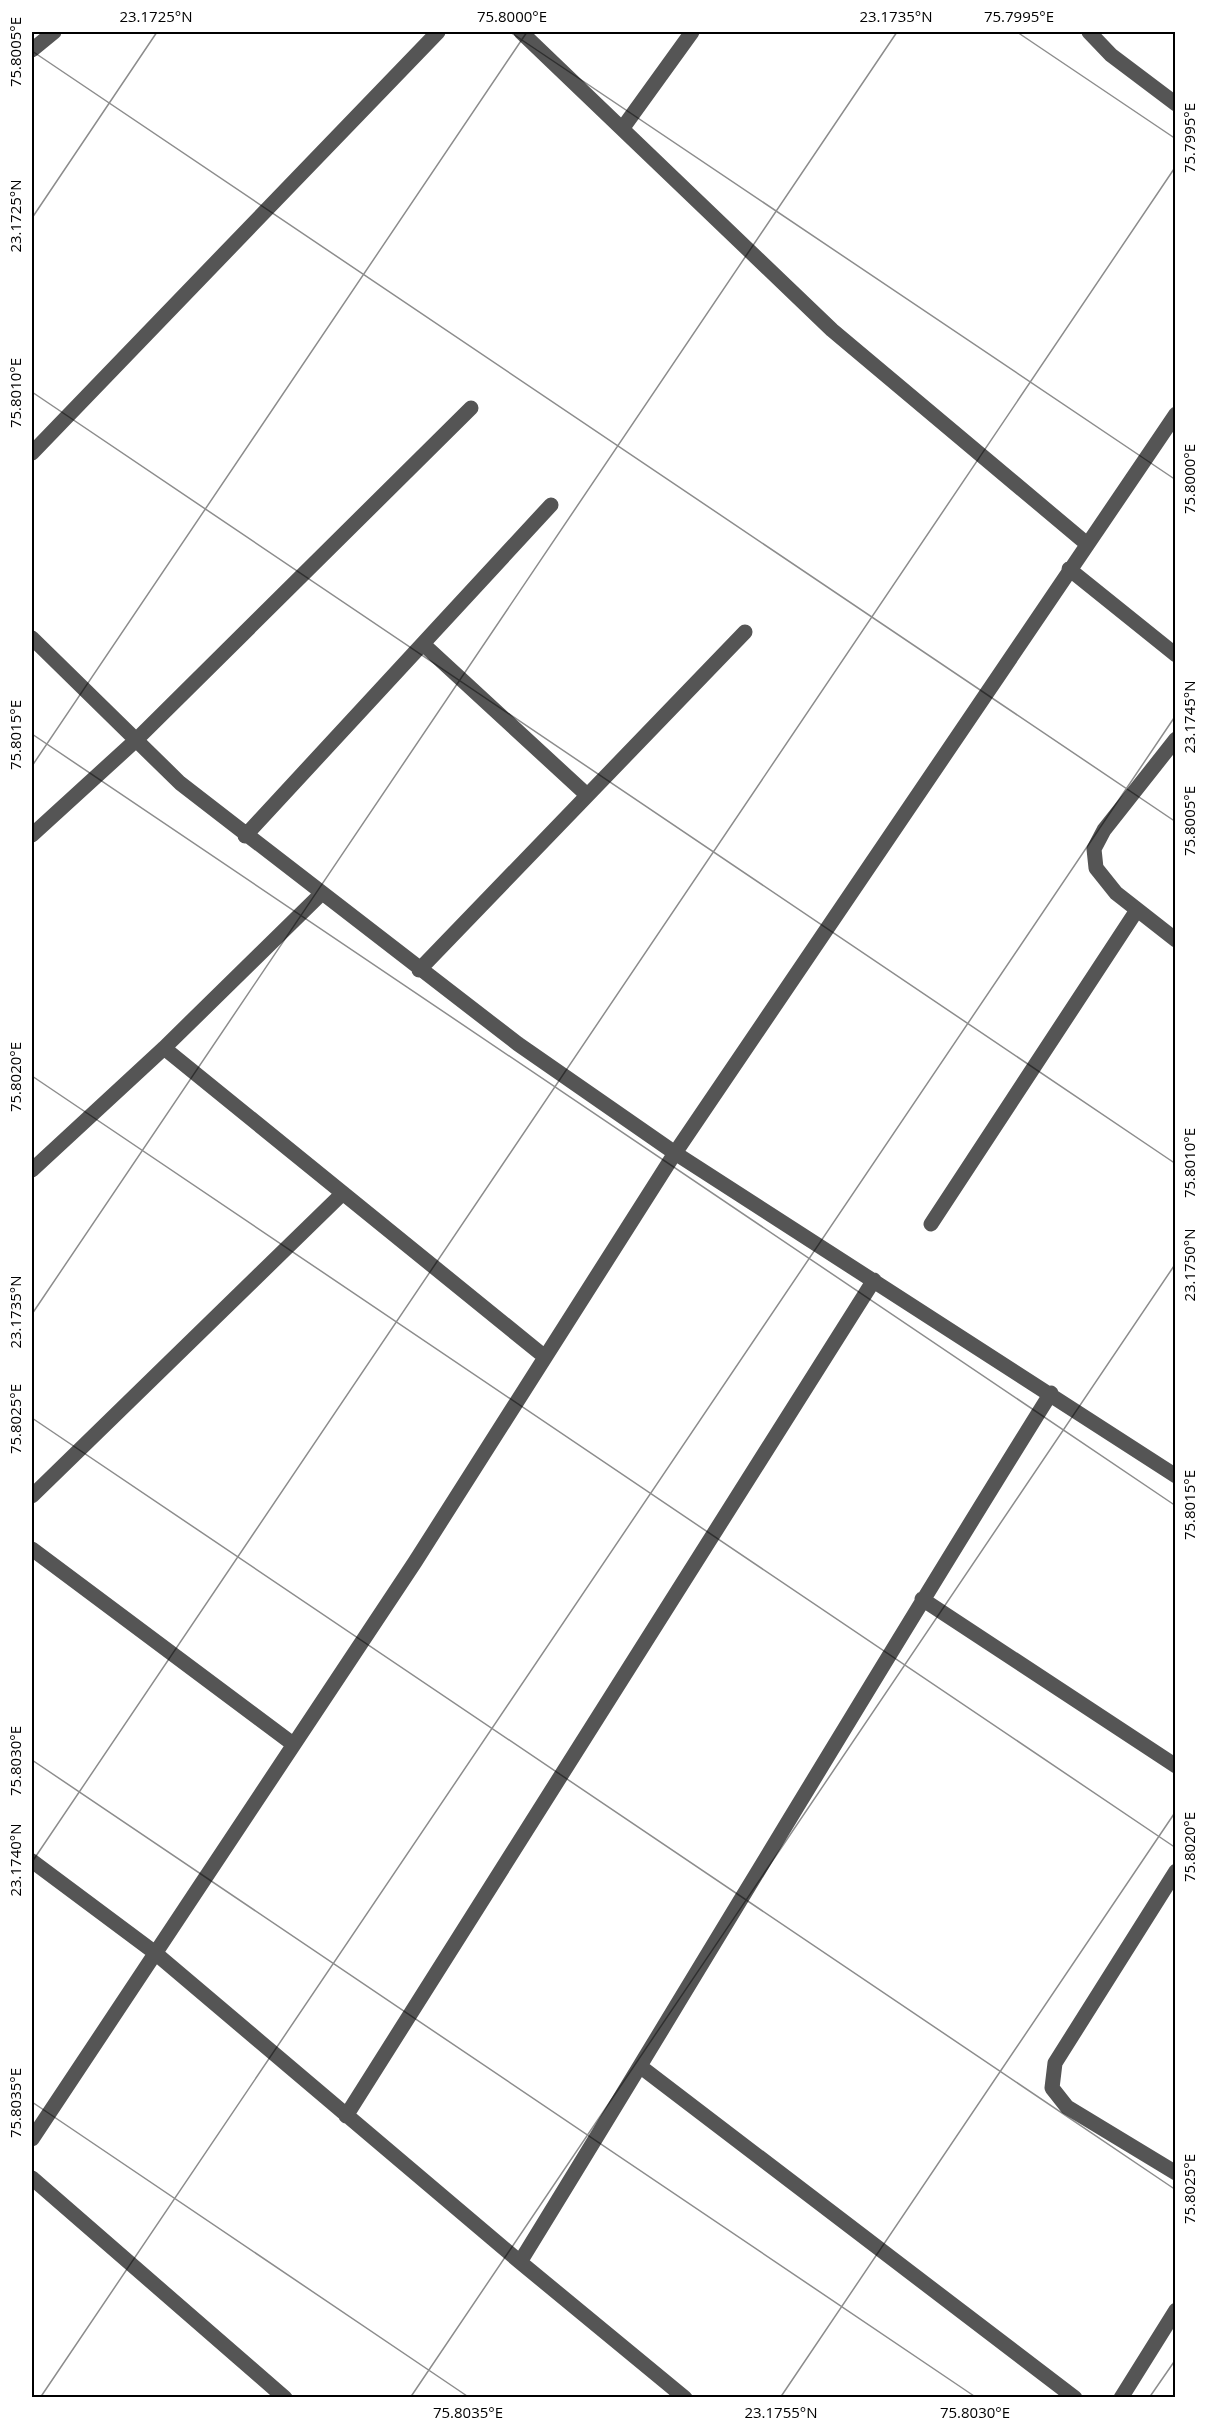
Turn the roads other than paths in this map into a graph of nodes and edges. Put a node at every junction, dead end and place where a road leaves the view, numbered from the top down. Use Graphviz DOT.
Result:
graph roads {
  1 [pos="54,32"];
  2 [pos="438,32"];
  3 [pos="521,32"];
  4 [pos="692,32"];
  5 [pos="1089,32"];
  6 [pos="32,50"];
  7 [pos="1176,104"];
  8 [pos="622,129"];
  9 [pos="471,408"];
  10 [pos="1176,414"];
  11 [pos="32,453"];
  12 [pos="550,505"];
  13 [pos="1087,544"];
  14 [pos="1069,569"];
  15 [pos="745,632"];
  16 [pos="32,638"];
  17 [pos="423,644"];
  18 [pos="1176,655"];
  19 [pos="1176,739"];
  20 [pos="135,741"];
  21 [pos="587,795"];
  22 [pos="32,834"];
  23 [pos="245,836"];
  24 [pos="321,894"];
  25 [pos="1137,910"];
  26 [pos="1176,939"];
  27 [pos="419,970"];
  28 [pos="164,1048"];
  29 [pos="675,1153"];
  30 [pos="32,1170"];
  31 [pos="343,1193"];
  32 [pos="931,1224"];
  33 [pos="874,1280"];
  34 [pos="545,1357"];
  35 [pos="1051,1393"];
  36 [pos="1176,1476"];
  37 [pos="32,1496"];
  38 [pos="32,1549"];
  39 [pos="922,1599"];
  40 [pos="293,1744"];
  41 [pos="1176,1766"];
  42 [pos="32,1861"];
  43 [pos="1176,1871"];
  44 [pos="154,1953"];
  45 [pos="641,2067"];
  46 [pos="346,2116"];
  47 [pos="32,2139"];
  48 [pos="1176,2173"];
  49 [pos="32,2178"];
  50 [pos="520,2262"];
  51 [pos="1176,2310"];
  52 [pos="285,2397"];
  53 [pos="685,2397"];
  54 [pos="1075,2397"];
  55 [pos="1121,2397"];
  1 -- 6 [label="street"];
  2 -- 11 [label="street"];
  3 -- 8 [label="street"];
  4 -- 8 [label="street"];
  5 -- 7 [label="street"];
  8 -- 13 [label="street"];
  9 -- 20 [label="street"];
  10 -- 13 [label="street"];
  12 -- 17 [label="street"];
  13 -- 14 [label="street"];
  14 -- 18 [label="street"];
  14 -- 29 [label="street"];
  15 -- 21 [label="street"];
  16 -- 20 [label="street"];
  17 -- 21 [label="street"];
  17 -- 23 [label="street"];
  19 -- 25 [label="street"];
  20 -- 22 [label="street"];
  20 -- 23 [label="street"];
  21 -- 27 [label="street"];
  23 -- 24 [label="street"];
  24 -- 27 [label="street"];
  24 -- 28 [label="street"];
  25 -- 26 [label="street"];
  25 -- 32 [label="street"];
  27 -- 29 [label="street"];
  28 -- 30 [label="street"];
  28 -- 31 [label="street"];
  29 -- 33 [label="street"];
  29 -- 34 [label="street"];
  31 -- 34 [label="street"];
  31 -- 37 [label="street"];
  33 -- 35 [label="street"];
  33 -- 46 [label="street"];
  34 -- 40 [label="street"];
  35 -- 36 [label="street"];
  35 -- 39 [label="street"];
  38 -- 40 [label="street"];
  39 -- 41 [label="street"];
  39 -- 45 [label="street"];
  40 -- 44 [label="street"];
  42 -- 44 [label="street"];
  43 -- 48 [label="street"];
  44 -- 46 [label="street"];
  44 -- 47 [label="street"];
  45 -- 50 [label="street"];
  45 -- 54 [label="street"];
  46 -- 50 [label="street"];
  49 -- 52 [label="street"];
  50 -- 53 [label="street"];
  51 -- 55 [label="street"];
}
